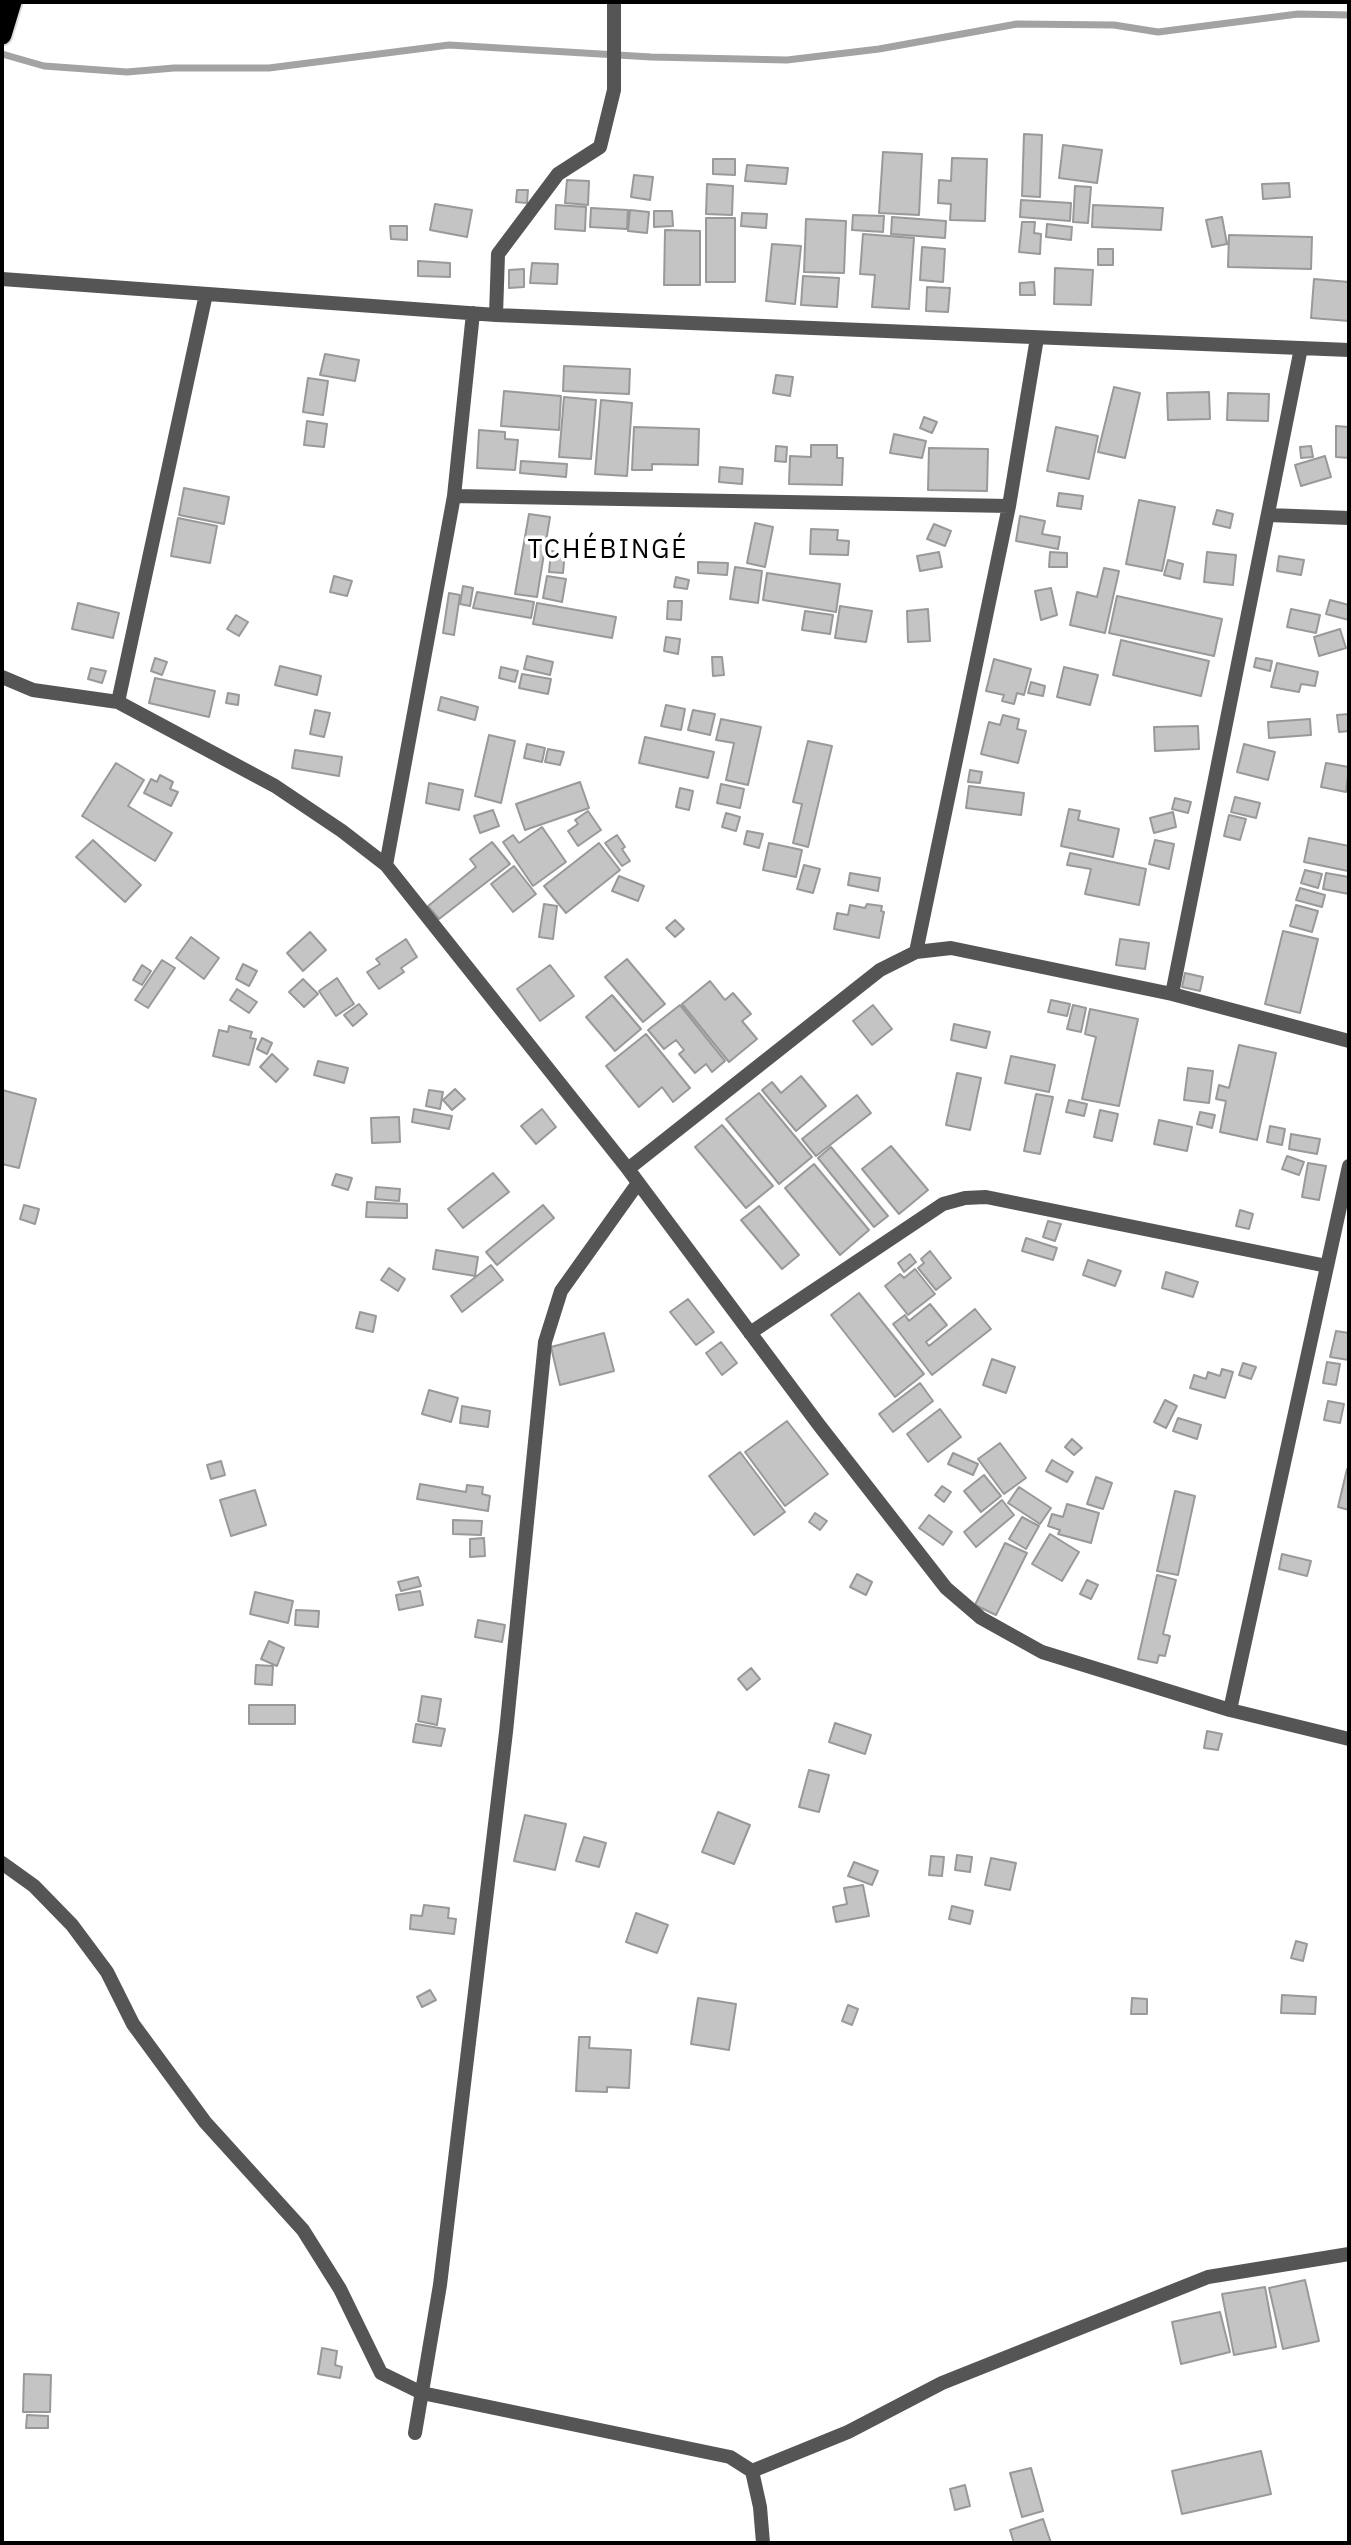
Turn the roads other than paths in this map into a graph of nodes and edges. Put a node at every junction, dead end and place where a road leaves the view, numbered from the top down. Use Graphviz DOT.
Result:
graph roads {
  1 [pos="12,2"];
  2 [pos="613,6"];
  3 [pos="4,30"];
  4 [pos="2,279"];
  5 [pos="206,293"];
  6 [pos="472,313"];
  7 [pos="496,315"];
  8 [pos="1037,338"];
  9 [pos="1301,348"];
  10 [pos="1349,350"];
  11 [pos="454,496"];
  12 [pos="1009,506"];
  13 [pos="1268,515"];
  14 [pos="1349,518"];
  15 [pos="2,677"];
  16 [pos="118,702"];
  17 [pos="386,864"];
  18 [pos="916,952"];
  19 [pos="1172,994"];
  20 [pos="1349,1041"];
  21 [pos="1349,1166"];
  22 [pos="628,1169"];
  23 [pos="638,1183"];
  24 [pos="1327,1266"];
  25 [pos="750,1333"];
  26 [pos="1230,1710"];
  27 [pos="1349,1739"];
  28 [pos="2,1863"];
  29 [pos="1349,2254"];
  30 [pos="422,2393"];
  31 [pos="415,2433"];
  32 [pos="752,2471"];
  33 [pos="763,2543"];
  1 -- 3 [label="highway"];
  2 -- 7 [label="street"];
  4 -- 5 [label="street"];
  5 -- 6 [label="street"];
  5 -- 16 [label="street"];
  6 -- 7 [label="street"];
  6 -- 11 [label="street"];
  7 -- 8 [label="street"];
  8 -- 9 [label="street"];
  8 -- 12 [label="street"];
  9 -- 10 [label="street"];
  9 -- 13 [label="street"];
  11 -- 12 [label="street"];
  11 -- 17 [label="street"];
  12 -- 18 [label="street"];
  13 -- 14 [label="street"];
  13 -- 19 [label="street"];
  15 -- 16 [label="street"];
  16 -- 17 [label="street"];
  17 -- 22 [label="street"];
  18 -- 19 [label="street"];
  18 -- 22 [label="street"];
  19 -- 20 [label="street"];
  21 -- 24 [label="street"];
  22 -- 23 [label="street"];
  23 -- 25 [label="street"];
  23 -- 30 [label="street"];
  24 -- 25 [label="street"];
  24 -- 26 [label="street"];
  25 -- 26 [label="street"];
  26 -- 27 [label="street"];
  28 -- 30 [label="street"];
  29 -- 32 [label="street"];
  30 -- 31 [label="street"];
  30 -- 32 [label="street"];
  32 -- 33 [label="street"];
}
